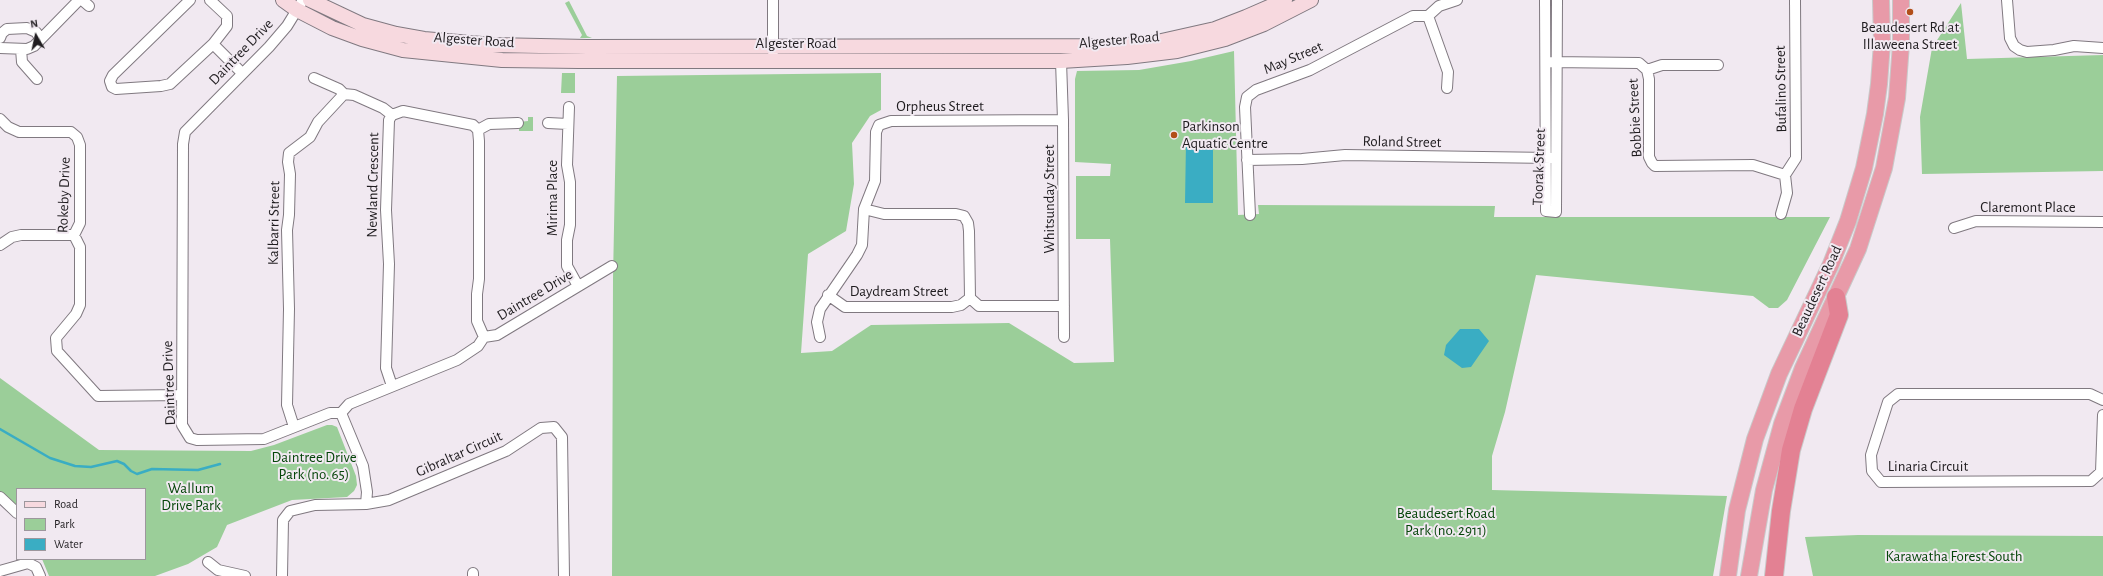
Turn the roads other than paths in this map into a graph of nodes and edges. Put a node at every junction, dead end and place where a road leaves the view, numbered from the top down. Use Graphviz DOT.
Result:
graph roads {
  1 [pos="79,0"];
  2 [pos="190,0"];
  3 [pos="210,0"];
  4 [pos="283,0"];
  5 [pos="310,0"];
  6 [pos="773,0"];
  7 [pos="1285,0"];
  8 [pos="1311,0"];
  9 [pos="1457,0"];
  10 [pos="1545,0"];
  11 [pos="1557,0"];
  12 [pos="1795,0"];
  13 [pos="1881,0"];
  14 [pos="1901,0"];
  15 [pos="2007,0"];
  16 [pos="300,5"];
  17 [pos="1428,16"];
  18 [pos="40,38"];
  19 [pos="0,44"];
  20 [pos="212,44"];
  21 [pos="773,46"];
  22 [pos="1059,46"];
  23 [pos="2103,48"];
  24 [pos="21,49"];
  25 [pos="773,60"];
  26 [pos="1061,60"];
  27 [pos="1551,62"];
  28 [pos="1718,65"];
  29 [pos="1647,70"];
  30 [pos="242,73"];
  31 [pos="314,78"];
  32 [pos="37,79"];
  33 [pos="1447,88"];
  34 [pos="344,94"];
  35 [pos="569,107"];
  36 [pos="392,115"];
  37 [pos="0,119"];
  38 [pos="1063,120"];
  39 [pos="548,122"];
  40 [pos="518,123"];
  41 [pos="568,124"];
  42 [pos="478,130"];
  43 [pos="1551,158"];
  44 [pos="1247,160"];
  45 [pos="1785,174"];
  46 [pos="864,209"];
  47 [pos="1781,214"];
  48 [pos="1250,215"];
  49 [pos="2103,222"];
  50 [pos="1954,228"];
  51 [pos="74,234"];
  52 [pos="0,245"];
  53 [pos="612,266"];
  54 [pos="578,286"];
  55 [pos="828,295"];
  56 [pos="970,298"];
  57 [pos="1836,298"];
  58 [pos="1064,306"];
  59 [pos="484,337"];
  60 [pos="820,337"];
  61 [pos="1064,337"];
  62 [pos="392,386"];
  63 [pos="182,394"];
  64 [pos="2103,400"];
  65 [pos="341,412"];
  66 [pos="2103,415"];
  67 [pos="294,427"];
  68 [pos="0,496"];
  69 [pos="366,504"];
  70 [pos="1781,511"];
  71 [pos="16,512"];
  72 [pos="28,561"];
  73 [pos="208,562"];
  74 [pos="0,571"];
  75 [pos="40,576"];
  76 [pos="245,576"];
  77 [pos="282,576"];
  78 [pos="564,576"];
  79 [pos="1728,576"];
  80 [pos="1749,576"];
  81 [pos="1774,576"];
  82 [pos="1786,576"];
  1 -- 18 [label="street"];
  2 -- 20 [label="street"];
  3 -- 20 [label="street"];
  4 -- 16 [label="main road, Algester Road"];
  5 -- 21 [label="main road, Algester Road"];
  6 -- 21 [label="street"];
  7 -- 22 [label="main road, Algester Road"];
  8 -- 26 [label="main road, Algester Road"];
  9 -- 17 [label="street, May Street"];
  10 -- 27 [label="street, Toorak Street"];
  11 -- 27 [label="street, Toorak Street"];
  12 -- 45 [label="street, Bufalino Street"];
  13 -- 79 [label="highway, Beaudesert Road"];
  14 -- 57 [label="highway, Beaudesert Road"];
  15 -- 23 [label="street"];
  16 -- 25 [label="main road, Algester Road"];
  16 -- 30 [label="street, Daintree Drive"];
  17 -- 33 [label="street"];
  17 -- 44 [label="street, May Street"];
  18 -- 19 [label="street"];
  18 -- 24 [label="street"];
  19 -- 24 [label="street"];
  20 -- 30 [label="street"];
  21 -- 22 [label="main road, Algester Road"];
  21 -- 25 [label="street"];
  22 -- 26 [label="main road"];
  24 -- 32 [label="street"];
  25 -- 26 [label="main road, Algester Road"];
  26 -- 38 [label="street, Whitsunday Street"];
  27 -- 29 [label="street, Bobbie Street"];
  27 -- 43 [label="street, Toorak Street"];
  28 -- 29 [label="street"];
  29 -- 45 [label="street, Bobbie Street"];
  30 -- 63 [label="street, Daintree Drive"];
  31 -- 34 [label="street"];
  34 -- 36 [label="street"];
  34 -- 67 [label="street, Kalbarri Street"];
  35 -- 41 [label="street, Mirima Place"];
  36 -- 42 [label="street, Newland Crescent"];
  36 -- 62 [label="street, Newland Crescent"];
  37 -- 51 [label="street, Rokeby Drive"];
  38 -- 46 [label="street, Orpheus Street"];
  38 -- 58 [label="street, Whitsunday Street"];
  39 -- 41 [label="street"];
  40 -- 42 [label="street"];
  41 -- 54 [label="street, Mirima Place"];
  42 -- 59 [label="street"];
  43 -- 44 [label="street, Roland Street"];
  44 -- 48 [label="street, May Street"];
  45 -- 47 [label="street"];
  46 -- 55 [label="street, Orpheus Street"];
  46 -- 56 [label="street"];
  49 -- 50 [label="street, Claremont Place"];
  51 -- 52 [label="street"];
  51 -- 63 [label="street, Rokeby Drive"];
  53 -- 54 [label="street, Daintree Drive"];
  54 -- 59 [label="street, Daintree Drive"];
  55 -- 56 [label="street, Daydream Street"];
  55 -- 60 [label="street, Orpheus Street"];
  56 -- 58 [label="street, Daydream Street"];
  57 -- 70 [label="highway"];
  57 -- 80 [label="highway, Beaudesert Road"];
  58 -- 61 [label="street, Whitsunday Street"];
  59 -- 62 [label="street, Daintree Drive"];
  62 -- 65 [label="street, Daintree Drive"];
  63 -- 67 [label="street, Daintree Drive"];
  64 -- 66 [label="street, Linaria Circuit"];
  65 -- 67 [label="street, Daintree Drive"];
  65 -- 69 [label="street"];
  68 -- 71 [label="street"];
  69 -- 77 [label="street, Gibraltar Circuit"];
  69 -- 78 [label="street, Gibraltar Circuit"];
  70 -- 81 [label="highway"];
  70 -- 82 [label="highway"];
  72 -- 74 [label="street"];
  72 -- 75 [label="street"];
  73 -- 76 [label="street"];
}
